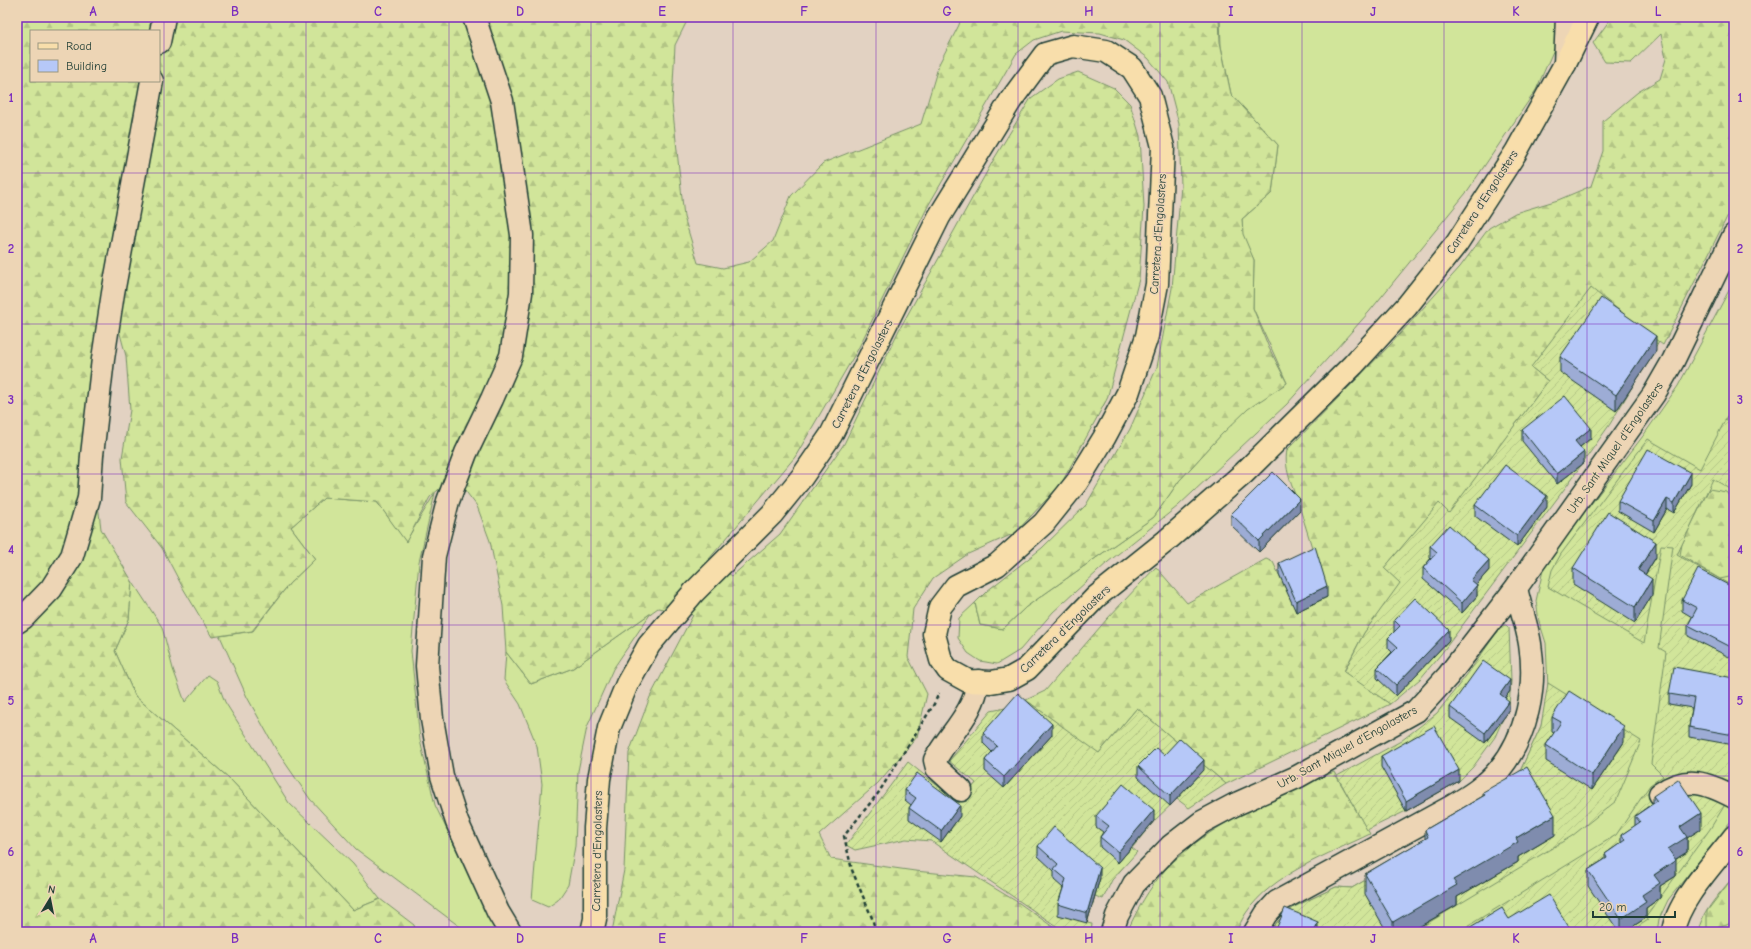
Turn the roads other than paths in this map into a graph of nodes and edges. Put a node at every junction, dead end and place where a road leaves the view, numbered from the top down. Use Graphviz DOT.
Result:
graph roads {
  1 [pos="164,17"];
  2 [pos="474,17"];
  3 [pos="1567,17"];
  4 [pos="1588,17"];
  5 [pos="160,37"];
  6 [pos="1565,64"];
  7 [pos="152,82"];
  8 [pos="1734,235"];
  9 [pos="1516,588"];
  10 [pos="17,622"];
  11 [pos="978,681"];
  12 [pos="961,790"];
  13 [pos="1660,794"];
  14 [pos="1734,797"];
  15 [pos="1734,837"];
  16 [pos="510,932"];
  17 [pos="592,932"];
  18 [pos="1112,932"];
  19 [pos="1255,932"];
  20 [pos="1673,932"];
  1 -- 5 [label="street"];
  2 -- 16 [label="street"];
  3 -- 6 [label="street"];
  4 -- 6 [label="main road, Carretera d'Engolasters"];
  6 -- 11 [label="main road, Carretera d'Engolasters"];
  7 -- 10 [label="street"];
  8 -- 9 [label="street, Urb. Sant Miquel d'Engolasters"];
  9 -- 18 [label="street, Urb. Sant Miquel d'Engolasters"];
  9 -- 19 [label="street"];
  11 -- 12 [label="street"];
  11 -- 17 [label="main road, Carretera d'Engolasters"];
  13 -- 14 [label="street"];
  15 -- 20 [label="main road"];
}
